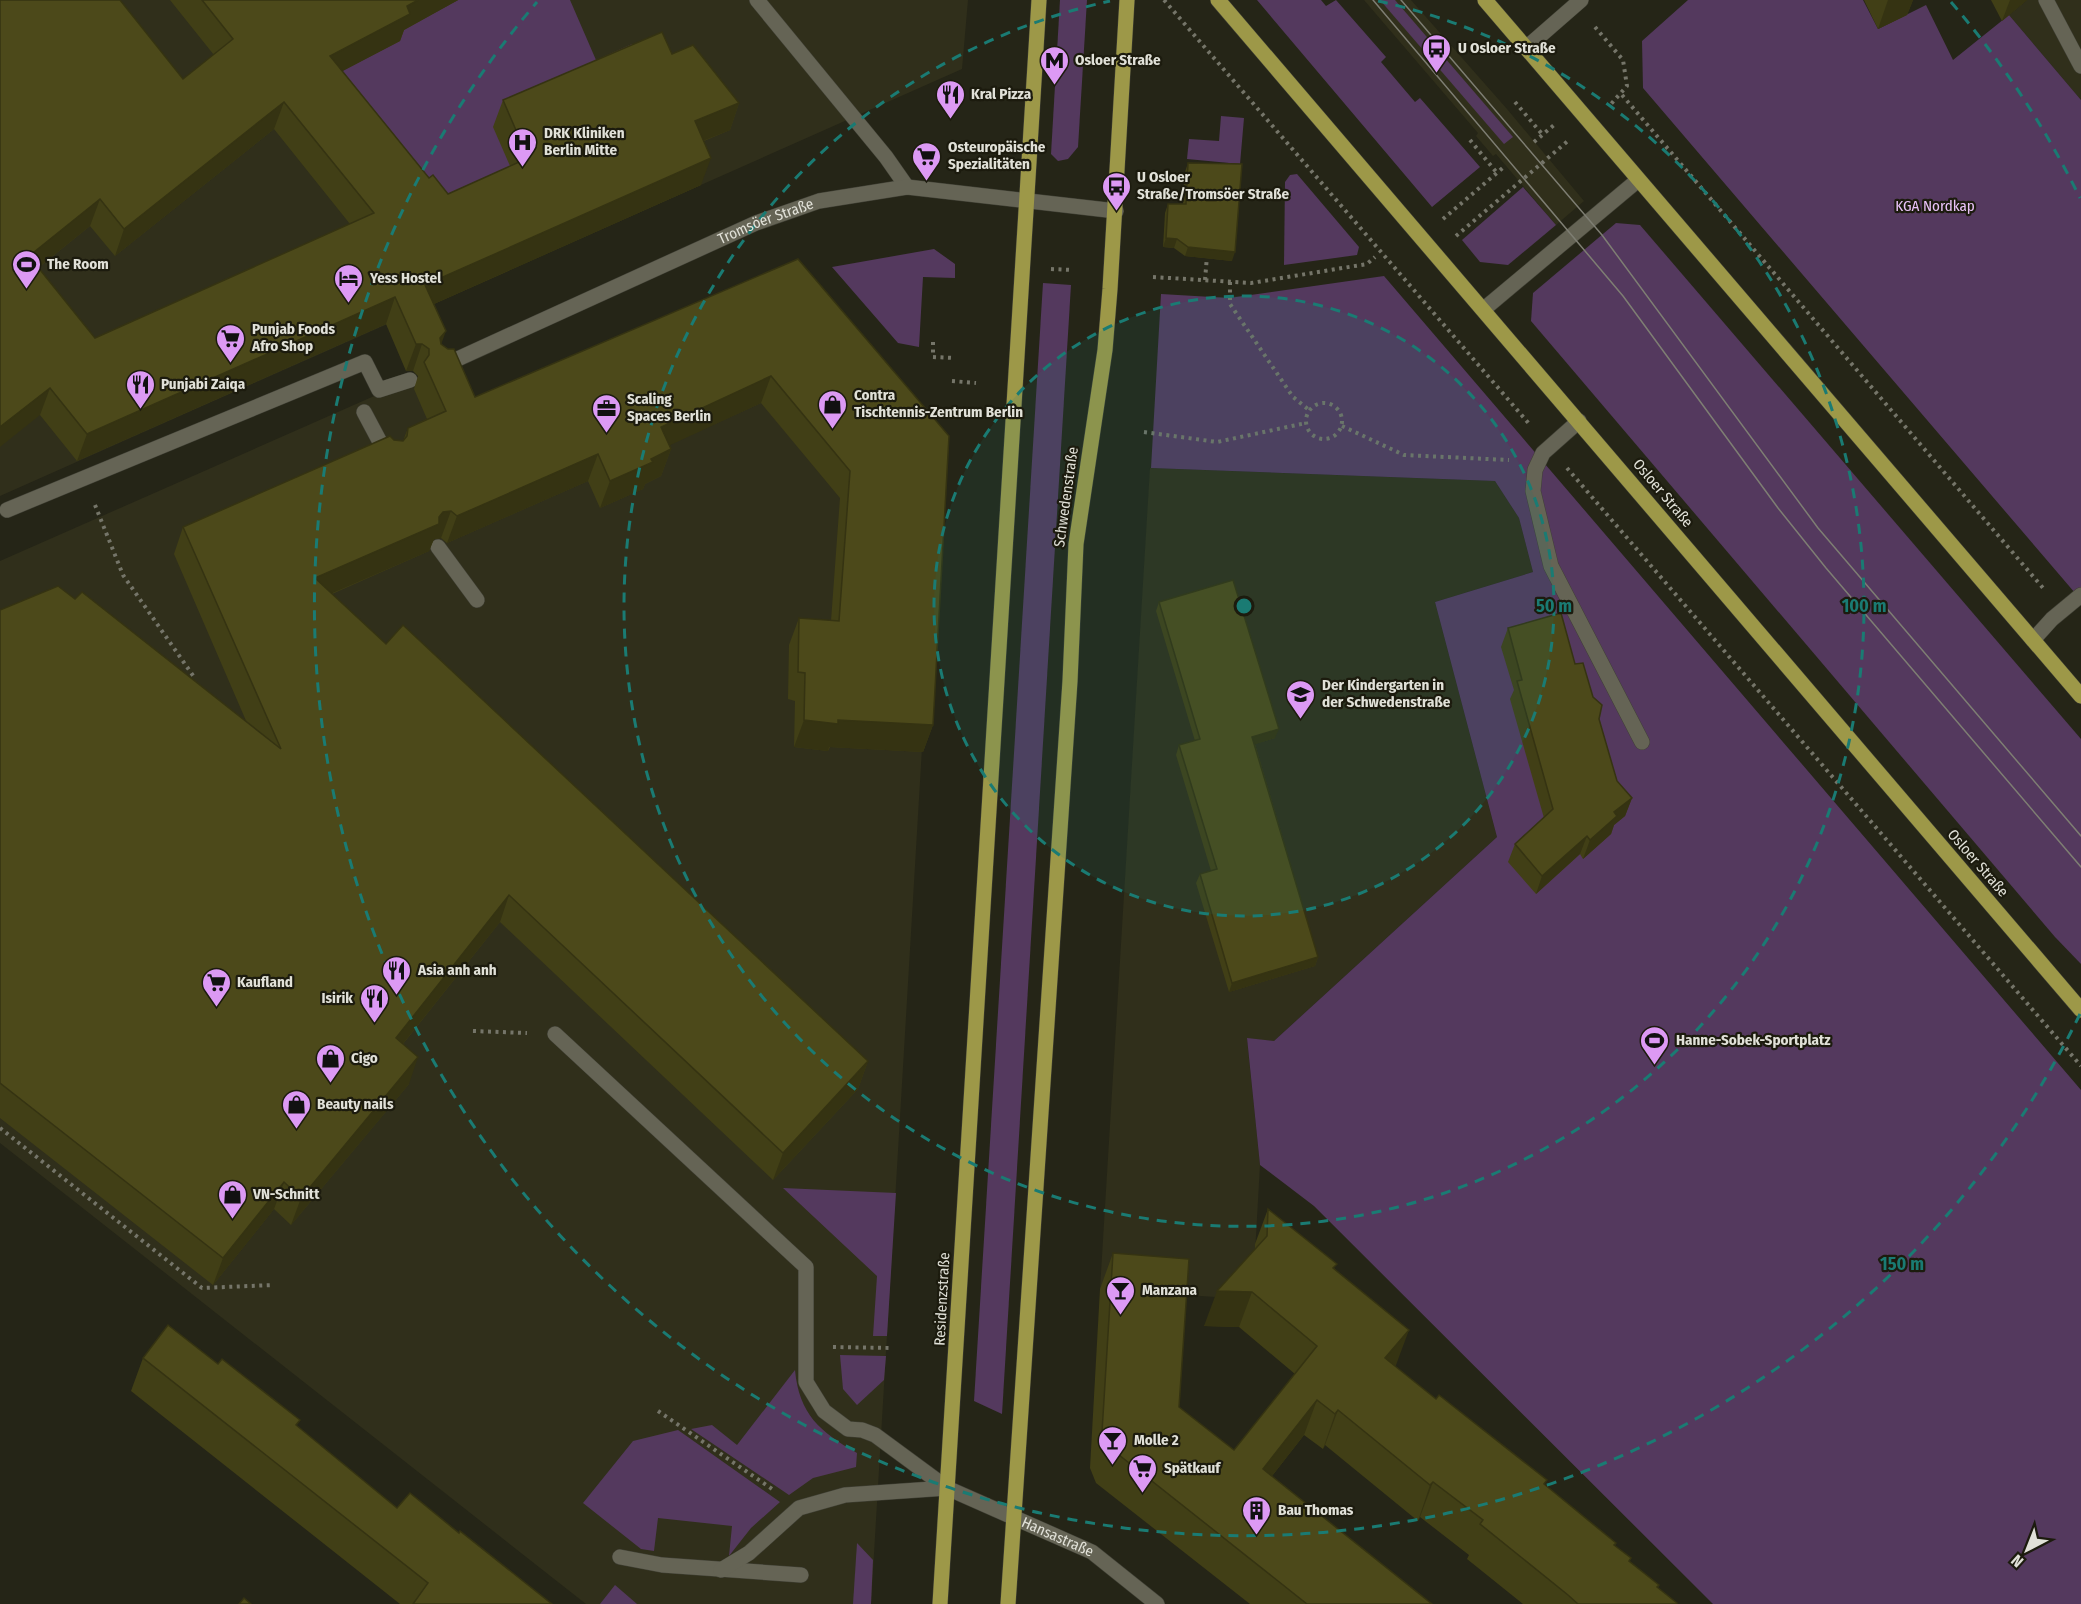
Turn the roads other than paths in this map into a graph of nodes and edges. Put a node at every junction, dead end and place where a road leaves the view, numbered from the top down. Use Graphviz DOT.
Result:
graph roads {
  1 [pos="757,0"];
  2 [pos="1039,0"];
  3 [pos="1126,0"];
  4 [pos="1218,0"];
  5 [pos="1485,0"];
  6 [pos="1581,0"];
  7 [pos="2046,0"];
  8 [pos="1526,48"];
  9 [pos="2081,66"];
  10 [pos="1638,180"];
  11 [pos="907,187"];
  12 [pos="1027,203"];
  13 [pos="1116,211"];
  14 [pos="1484,309"];
  15 [pos="440,367"];
  16 [pos="410,380"];
  17 [pos="364,412"];
  18 [pos="1579,421"];
  19 [pos="389,459"];
  20 [pos="2,508"];
  21 [pos="438,547"];
  22 [pos="2081,595"];
  23 [pos="477,600"];
  24 [pos="2033,640"];
  25 [pos="2081,696"];
  26 [pos="1642,742"];
  27 [pos="2081,1010"];
  28 [pos="555,1034"];
  29 [pos="947,1488"];
  30 [pos="1013,1517"];
  31 [pos="620,1557"];
  32 [pos="721,1570"];
  33 [pos="801,1575"];
  34 [pos="940,1604"];
  35 [pos="1008,1604"];
  36 [pos="1157,1604"];
  1 -- 11 [label="street"];
  2 -- 12 [label="main road"];
  3 -- 13 [label="main road, Schwedenstraße"];
  4 -- 14 [label="main road, Osloer Straße"];
  5 -- 8 [label="main road"];
  6 -- 8 [label="street"];
  7 -- 9 [label="street"];
  8 -- 10 [label="main road"];
  10 -- 14 [label="street"];
  10 -- 24 [label="main road"];
  11 -- 12 [label="street, Tromsöer Straße"];
  11 -- 15 [label="street, Tromsöer Straße"];
  12 -- 13 [label="street, Tromsöer Straße"];
  12 -- 29 [label="main road, Residenzstraße"];
  13 -- 30 [label="main road, Schwedenstraße"];
  14 -- 18 [label="main road, Osloer Straße"];
  16 -- 20 [label="street"];
  17 -- 19 [label="street"];
  18 -- 26 [label="street"];
  18 -- 27 [label="main road, Osloer Straße"];
  21 -- 23 [label="street"];
  22 -- 24 [label="street"];
  24 -- 25 [label="main road"];
  28 -- 29 [label="street, Hansastraße"];
  29 -- 30 [label="street, Hansastraße"];
  29 -- 32 [label="street"];
  29 -- 34 [label="main road, Residenzstraße"];
  30 -- 35 [label="main road"];
  30 -- 36 [label="street, Hansastraße"];
  31 -- 32 [label="street"];
  32 -- 33 [label="street"];
}
